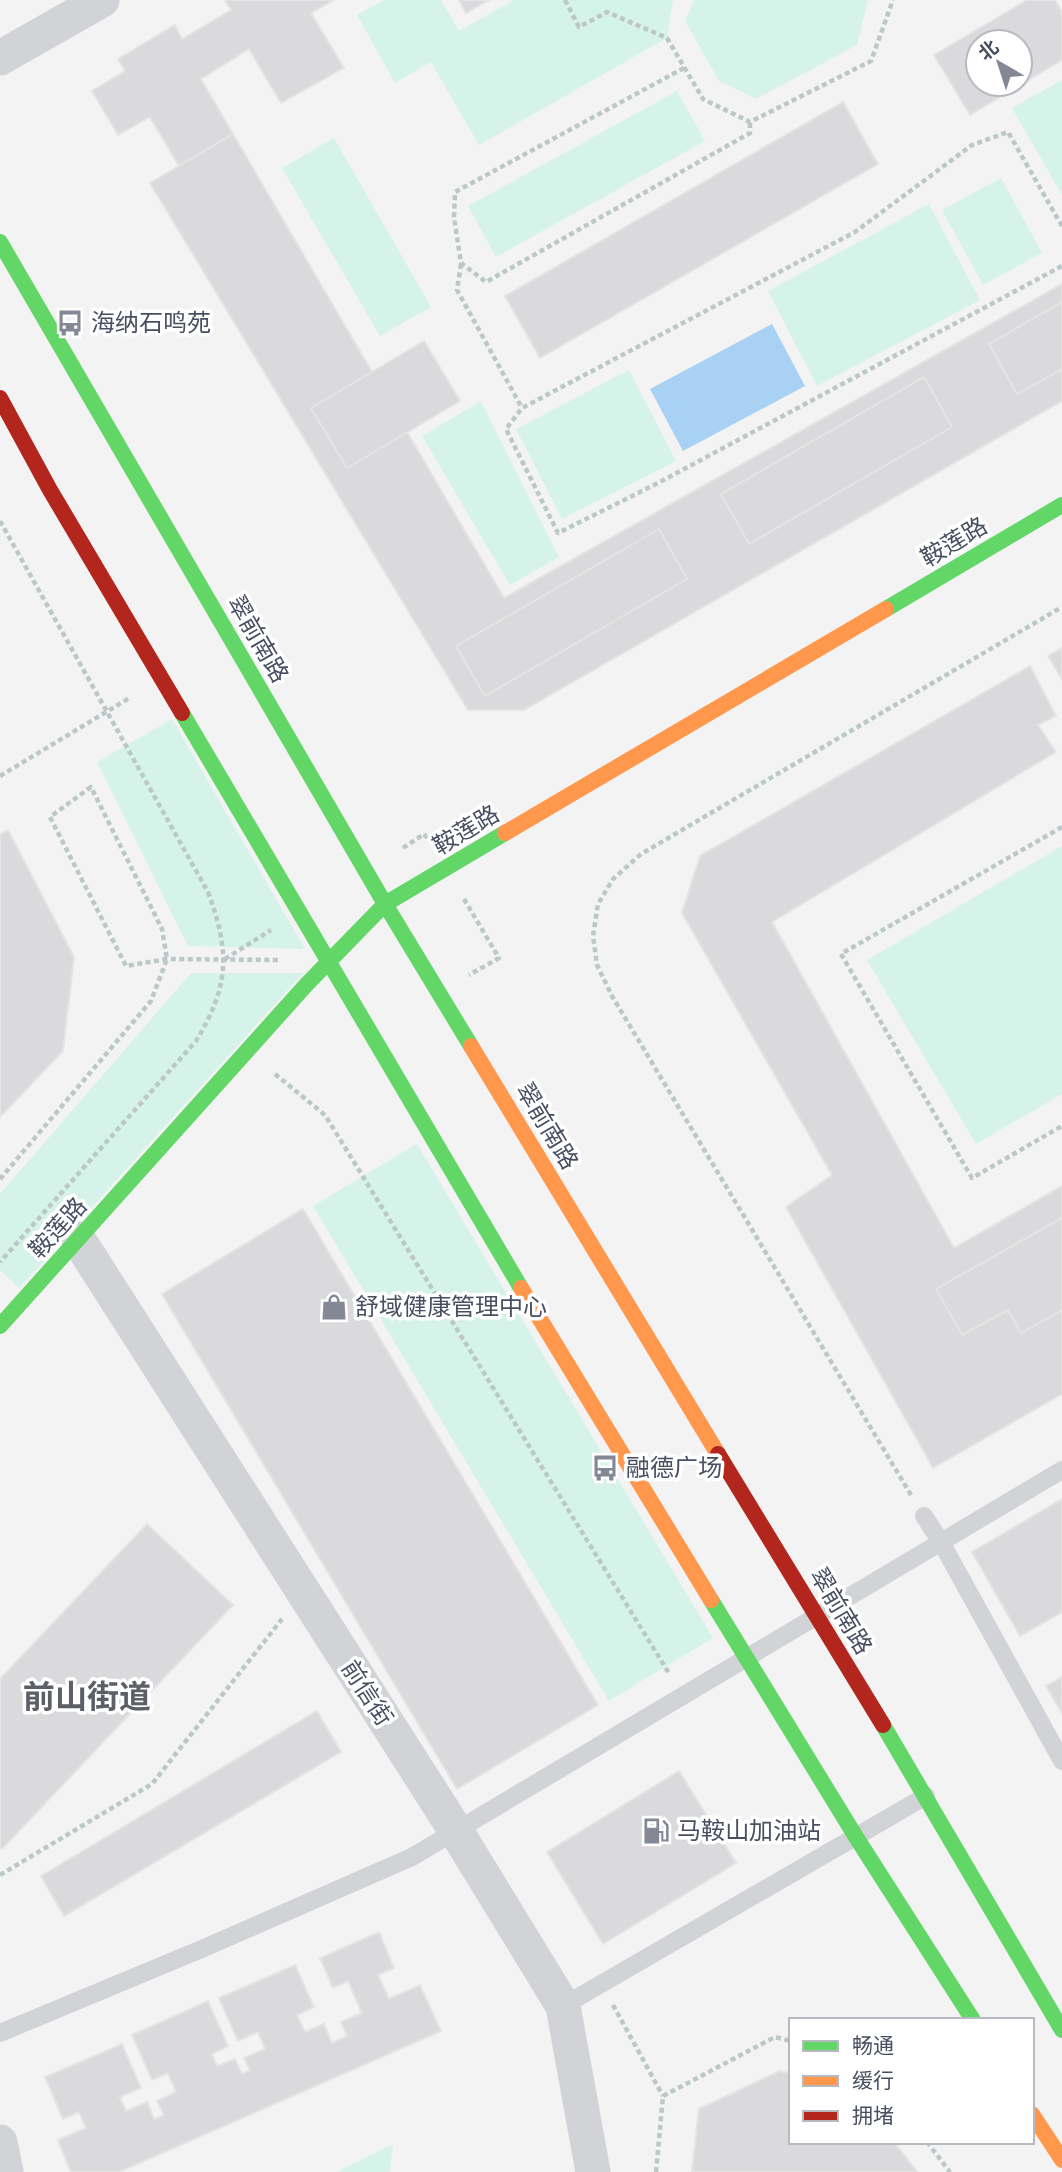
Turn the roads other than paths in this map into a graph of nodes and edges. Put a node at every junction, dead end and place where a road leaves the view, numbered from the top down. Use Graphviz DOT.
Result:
graph roads {
  1 [pos="103,0"];
  2 [pos="0,58"];
  3 [pos="0,242"];
  4 [pos="0,398"];
  5 [pos="1062,505"];
  6 [pos="385,904"];
  7 [pos="329,960"];
  8 [pos="78,1239"];
  9 [pos="0,1325"];
  10 [pos="1062,1470"];
  11 [pos="924,1516"];
  12 [pos="941,1542"];
  13 [pos="818,1617"];
  14 [pos="748,1658"];
  15 [pos="1062,1761"];
  16 [pos="926,1796"];
  17 [pos="456,1832"];
  18 [pos="856,1837"];
  19 [pos="563,2006"];
  20 [pos="972,2018"];
  21 [pos="1062,2030"];
  22 [pos="0,2033"];
  23 [pos="1034,2117"];
  24 [pos="0,2142"];
  25 [pos="1062,2160"];
  26 [pos="6,2172"];
  27 [pos="593,2172"];
  1 -- 2 [label="street"];
  3 -- 6 [label="main road, 翠前南路"];
  4 -- 7 [label="main road"];
  5 -- 6 [label="main road, 鞍莲路"];
  6 -- 7 [label="main road, 鞍莲路"];
  6 -- 13 [label="main road, 翠前南路"];
  7 -- 8 [label="main road, 鞍莲路"];
  7 -- 14 [label="main road"];
  8 -- 9 [label="main road, 鞍莲路"];
  8 -- 17 [label="street, 前信街"];
  10 -- 12 [label="lane"];
  11 -- 12 [label="lane"];
  12 -- 13 [label="lane"];
  12 -- 15 [label="lane"];
  13 -- 14 [label="lane"];
  13 -- 16 [label="main road, 翠前南路"];
  14 -- 17 [label="lane"];
  14 -- 18 [label="main road"];
  16 -- 18 [label="lane"];
  16 -- 21 [label="main road, 翠前南路"];
  17 -- 19 [label="street, 前信街"];
  17 -- 22 [label="lane"];
  18 -- 19 [label="lane"];
  18 -- 20 [label="main road"];
  19 -- 27 [label="street, 前信街"];
  23 -- 25 [label="main road"];
  24 -- 26 [label="street"];
}
